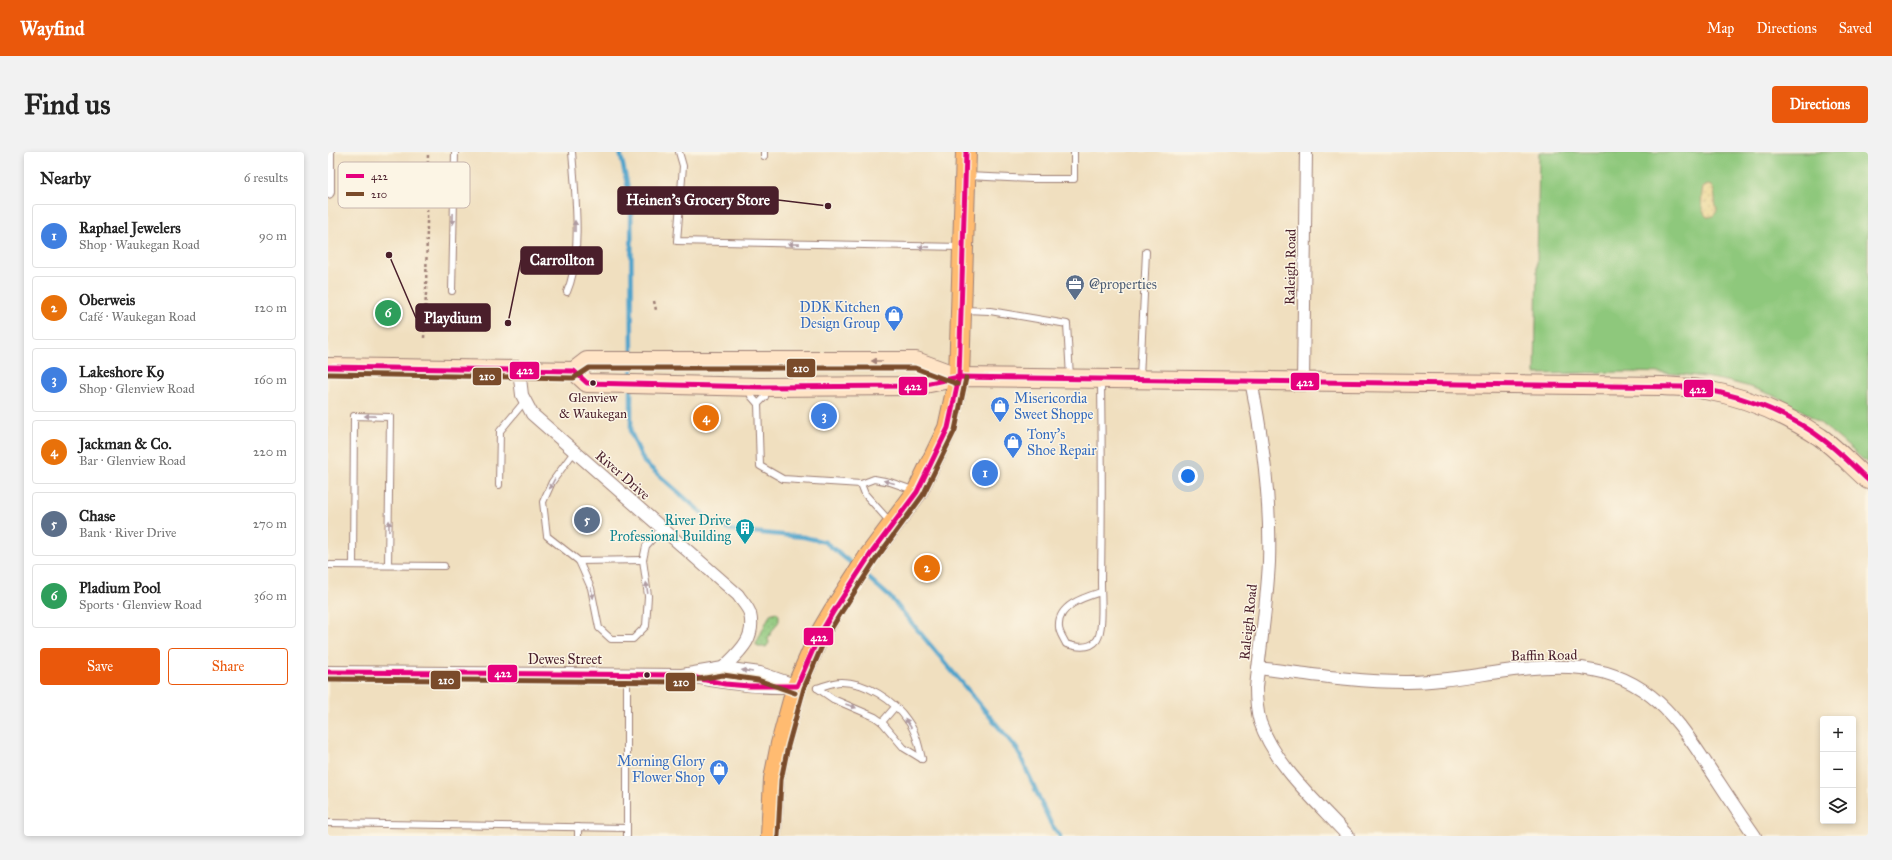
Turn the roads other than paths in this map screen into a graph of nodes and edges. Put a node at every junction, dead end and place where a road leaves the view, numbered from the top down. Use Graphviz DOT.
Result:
graph roads {
  1 [pos="328,152"];
  2 [pos="454,152"];
  3 [pos="572,152"];
  4 [pos="678,152"];
  5 [pos="966,152"];
  6 [pos="1074,152"];
  7 [pos="1306,152"];
  8 [pos="454,162"];
  9 [pos="965,176"];
  10 [pos="328,192"];
  11 [pos="453,208"];
  12 [pos="963,247"];
  13 [pos="1146,252"];
  14 [pos="452,291"];
  15 [pos="567,292"];
  16 [pos="961,310"];
  17 [pos="328,367"];
  18 [pos="519,370"];
  19 [pos="574,371"];
  20 [pos="958,377"];
  21 [pos="1071,379"];
  22 [pos="1101,379"];
  23 [pos="1140,380"];
  24 [pos="1251,381"];
  25 [pos="1303,382"];
  26 [pos="758,387"];
  27 [pos="525,401"];
  28 [pos="758,404"];
  29 [pos="574,452"];
  30 [pos="1868,480"];
  31 [pos="861,484"];
  32 [pos="499,485"];
  33 [pos="917,492"];
  34 [pos="893,526"];
  35 [pos="661,529"];
  36 [pos="579,560"];
  37 [pos="643,560"];
  38 [pos="328,565"];
  39 [pos="353,565"];
  40 [pos="388,565"];
  41 [pos="444,566"];
  42 [pos="1101,592"];
  43 [pos="723,668"];
  44 [pos="1258,668"];
  45 [pos="328,672"];
  46 [pos="628,674"];
  47 [pos="682,675"];
  48 [pos="797,686"];
  49 [pos="895,707"];
  50 [pos="882,722"];
  51 [pos="328,823"];
  52 [pos="578,827"];
  53 [pos="627,828"];
  54 [pos="578,836"];
  55 [pos="627,836"];
  56 [pos="771,836"];
  57 [pos="1348,836"];
  58 [pos="1755,836"];
  1 -- 10 [label="street"];
  2 -- 8 [label="lane, one-way"];
  15 -- 3 [label="lane, one-way"];
  12 -- 4 [label="lane, one-way"];
  5 -- 9 [label="main road"];
  6 -- 9 [label="lane"];
  7 -- 25 [label="street, Raleigh Road"];
  9 -- 12 [label="main road"];
  11 -- 14 [label="lane, one-way"];
  12 -- 16 [label="main road"];
  13 -- 23 [label="lane"];
  16 -- 20 [label="main road"];
  16 -- 21 [label="lane"];
  17 -- 18 [label="main road"];
  18 -- 19 [label="main road"];
  18 -- 27 [label="street, River Drive"];
  20 -- 19 [label="main road, one-way"];
  19 -- 26 [label="main road"];
  20 -- 21 [label="main road"];
  20 -- 26 [label="main road"];
  20 -- 33 [label="main road"];
  21 -- 22 [label="main road"];
  22 -- 23 [label="main road"];
  22 -- 42 [label="lane"];
  23 -- 24 [label="main road"];
  24 -- 25 [label="main road"];
  24 -- 44 [label="street, Raleigh Road"];
  25 -- 30 [label="main road"];
  26 -- 28 [label="lane"];
  26 -- 28 [label="lane"];
  27 -- 29 [label="street, River Drive"];
  27 -- 32 [label="lane"];
  28 -- 31 [label="lane"];
  29 -- 35 [label="street, River Drive"];
  29 -- 36 [label="lane, one-way"];
  33 -- 31 [label="lane, one-way"];
  31 -- 34 [label="lane"];
  33 -- 34 [label="main road"];
  34 -- 48 [label="main road"];
  35 -- 37 [label="lane"];
  35 -- 43 [label="street, River Drive"];
  36 -- 37 [label="lane"];
  36 -- 37 [label="lane, one-way"];
  38 -- 39 [label="lane"];
  39 -- 40 [label="lane"];
  40 -- 39 [label="lane, one-way"];
  40 -- 41 [label="lane"];
  42 -- 42 [label="lane"];
  43 -- 47 [label="street, Dewes Street"];
  48 -- 43 [label="street, Dewes Street, one-way"];
  44 -- 57 [label="street, Raleigh Road"];
  44 -- 58 [label="street, Baffin Road"];
  45 -- 46 [label="street, Dewes Street"];
  46 -- 47 [label="street, Dewes Street"];
  46 -- 53 [label="lane"];
  47 -- 48 [label="street, Dewes Street"];
  48 -- 56 [label="main road"];
  49 -- 50 [label="lane"];
  50 -- 49 [label="lane, one-way"];
  49 -- 50 [label="lane, one-way"];
  51 -- 52 [label="lane"];
  52 -- 53 [label="lane"];
  52 -- 54 [label="lane"];
  53 -- 55 [label="lane"];
}
